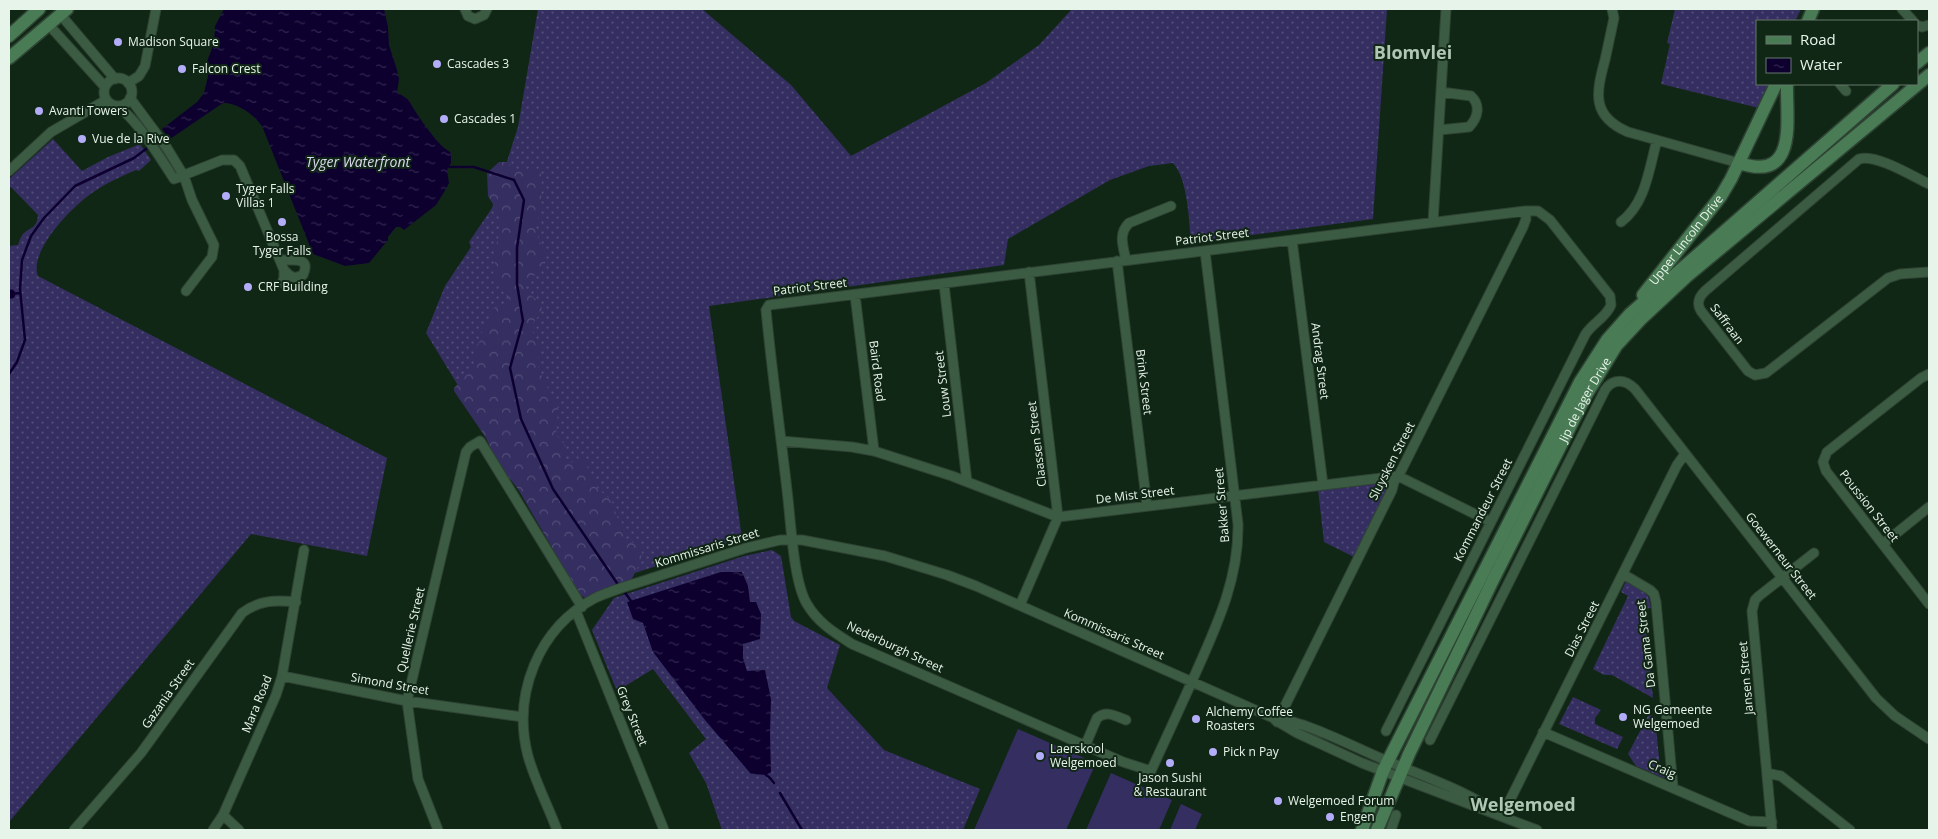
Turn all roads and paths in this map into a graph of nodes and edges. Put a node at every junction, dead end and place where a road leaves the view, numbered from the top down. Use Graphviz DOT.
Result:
graph roads {
  1 [pos="37,9"];
  2 [pos="156,9"];
  3 [pos="465,9"];
  4 [pos="487,9"];
  5 [pos="1446,9"];
  6 [pos="1612,9"];
  7 [pos="1902,9"];
  8 [pos="61,10"];
  9 [pos="1912,20"];
  10 [pos="48,24"];
  11 [pos="9,36"];
  12 [pos="1929,53"];
  13 [pos="9,58"];
  14 [pos="1918,62"];
  15 [pos="1929,75"];
  16 [pos="115,79"];
  17 [pos="128,83"];
  18 [pos="1918,84"];
  19 [pos="1776,85"];
  20 [pos="1787,85"];
  21 [pos="1892,85"];
  22 [pos="1917,85"];
  23 [pos="105,87"];
  24 [pos="1441,92"];
  25 [pos="130,98"];
  26 [pos="106,100"];
  27 [pos="117,106"];
  28 [pos="1439,130"];
  29 [pos="1657,140"];
  30 [pos="1749,142"];
  31 [pos="1739,163"];
  32 [pos="1766,166"];
  33 [pos="9,171"];
  34 [pos="184,176"];
  35 [pos="174,179"];
  36 [pos="1929,184"];
  37 [pos="192,200"];
  38 [pos="1171,206"];
  39 [pos="1525,211"];
  40 [pos="1433,222"];
  41 [pos="1621,222"];
  42 [pos="1292,240"];
  43 [pos="1205,251"];
  44 [pos="280,260"];
  45 [pos="1121,261"];
  46 [pos="284,270"];
  47 [pos="1029,272"];
  48 [pos="1929,272"];
  49 [pos="282,283"];
  50 [pos="944,284"];
  51 [pos="186,291"];
  52 [pos="854,294"];
  53 [pos="769,305"];
  54 [pos="1611,305"];
  55 [pos="1630,314"];
  56 [pos="1929,374"];
  57 [pos="480,441"];
  58 [pos="781,441"];
  59 [pos="874,452"];
  60 [pos="1685,454"];
  61 [pos="1398,476"];
  62 [pos="967,482"];
  63 [pos="1323,485"];
  64 [pos="1234,496"];
  65 [pos="1147,506"];
  66 [pos="1929,507"];
  67 [pos="1058,517"];
  68 [pos="1491,522"];
  69 [pos="793,540"];
  70 [pos="1882,544"];
  71 [pos="304,550"];
  72 [pos="1814,553"];
  73 [pos="1623,574"];
  74 [pos="1782,578"];
  75 [pos="296,602"];
  76 [pos="1929,604"];
  77 [pos="1020,605"];
  78 [pos="579,609"];
  79 [pos="282,676"];
  80 [pos="1192,682"];
  81 [pos="407,701"];
  82 [pos="523,717"];
  83 [pos="1276,719"];
  84 [pos="1126,720"];
  85 [pos="1386,731"];
  86 [pos="1543,732"];
  87 [pos="1929,739"];
  88 [pos="1430,740"];
  89 [pos="1085,746"];
  90 [pos="1386,766"];
  91 [pos="1151,772"];
  92 [pos="1401,772"];
  93 [pos="1767,773"];
  94 [pos="1673,787"];
  95 [pos="223,815"];
  96 [pos="1396,815"];
  97 [pos="1502,816"];
  98 [pos="1772,826"];
  99 [pos="74,830"];
  100 [pos="213,830"];
  101 [pos="239,830"];
  102 [pos="438,830"];
  103 [pos="558,830"];
  104 [pos="664,830"];
  105 [pos="1362,830"];
  106 [pos="1377,830"];
  107 [pos="1391,830"];
  108 [pos="1537,830"];
  109 [pos="1850,830"];
  1 -- 10 [label="main road"];
  1 -- 11 [label="main road"];
  2 -- 17 [label="street"];
  3 -- 4 [label="street"];
  5 -- 24 [label="street"];
  6 -- 29 [label="street"];
  7 -- 9 [label="street"];
  8 -- 10 [label="main road"];
  8 -- 16 [label="street"];
  10 -- 13 [label="main road"];
  10 -- 23 [label="street"];
  12 -- 14 [label="main road"];
  15 -- 18 [label="main road, Jip de Jager Drive"];
  16 -- 17 [label="street"];
  16 -- 23 [label="street"];
  17 -- 25 [label="street"];
  19 -- 30 [label="main road, Upper Lincoln Drive"];
  20 -- 32 [label="main road"];
  21 -- 55 [label="main road, Jip de Jager Drive"];
  22 -- 92 [label="main road, Jip de Jager Drive"];
  23 -- 26 [label="street"];
  24 -- 28 [label="street"];
  24 -- 28 [label="street"];
  25 -- 27 [label="street"];
  25 -- 34 [label="street"];
  26 -- 27 [label="street"];
  26 -- 33 [label="street"];
  27 -- 35 [label="street"];
  28 -- 40 [label="street"];
  29 -- 31 [label="street"];
  29 -- 41 [label="street"];
  30 -- 31 [label="main road, Upper Lincoln Drive"];
  30 -- 32 [label="main road"];
  31 -- 32 [label="main road"];
  31 -- 55 [label="main road, Upper Lincoln Drive"];
  34 -- 35 [label="street"];
  34 -- 37 [label="street"];
  34 -- 44 [label="street"];
  35 -- 37 [label="street"];
  36 -- 48 [label="street, Saffraan"];
  37 -- 51 [label="street"];
  38 -- 45 [label="street, Brink Street"];
  39 -- 40 [label="street, Patriot Street"];
  39 -- 54 [label="street, Patriot Street"];
  39 -- 61 [label="street, Sluysken Street"];
  40 -- 42 [label="street, Patriot Street"];
  42 -- 43 [label="street, Patriot Street"];
  42 -- 63 [label="street, Andrag Street"];
  43 -- 45 [label="street, Patriot Street"];
  43 -- 64 [label="street, Bakker Street"];
  44 -- 46 [label="street"];
  44 -- 46 [label="street"];
  45 -- 47 [label="street, Patriot Street"];
  45 -- 65 [label="street, Brink Street"];
  46 -- 49 [label="street"];
  47 -- 50 [label="street, Patriot Street"];
  47 -- 67 [label="street, Claassen Street"];
  50 -- 52 [label="street, Patriot Street"];
  50 -- 62 [label="street, Louw Street"];
  52 -- 53 [label="street, Patriot Street"];
  52 -- 59 [label="street, Baird Road"];
  53 -- 58 [label="street, Nederburgh Street"];
  54 -- 68 [label="street, Kommandeur Street"];
  55 -- 90 [label="main road, Jip de Jager Drive"];
  56 -- 70 [label="street, Poussion Street"];
  57 -- 78 [label="street, Grey Street"];
  57 -- 81 [label="street, Quellerie Street"];
  58 -- 59 [label="street, De Mist Street"];
  58 -- 69 [label="street, Nederburgh Street"];
  59 -- 62 [label="street, De Mist Street"];
  60 -- 73 [label="street, Dias Street"];
  60 -- 74 [label="street, Goewerneur Street"];
  60 -- 88 [label="street, Goewerneur Street"];
  61 -- 63 [label="street, De Mist Street"];
  61 -- 68 [label="street"];
  61 -- 83 [label="street, Sluysken Street"];
  62 -- 67 [label="street, De Mist Street"];
  63 -- 64 [label="street, De Mist Street"];
  64 -- 65 [label="street, De Mist Street"];
  64 -- 80 [label="street, Bakker Street"];
  65 -- 67 [label="street, De Mist Street"];
  66 -- 70 [label="street"];
  67 -- 77 [label="street"];
  68 -- 85 [label="street, Kommandeur Street"];
  69 -- 77 [label="street, Kommissaris Street"];
  69 -- 78 [label="street, Kommissaris Street"];
  69 -- 89 [label="street, Nederburgh Street"];
  70 -- 76 [label="street, Poussion Street"];
  71 -- 75 [label="street, Mara Road"];
  72 -- 74 [label="street, Jansen Street"];
  73 -- 86 [label="street, Dias Street"];
  73 -- 94 [label="street, Da Gama Street"];
  74 -- 87 [label="street, Goewerneur Street"];
  74 -- 93 [label="street, Jansen Street"];
  75 -- 79 [label="street, Mara Road"];
  75 -- 99 [label="street, Gazania Street"];
  77 -- 80 [label="street, Kommissaris Street"];
  78 -- 82 [label="street, Kommissaris Street"];
  78 -- 104 [label="street, Grey Street"];
  79 -- 81 [label="street, Simond Street"];
  79 -- 95 [label="street, Mara Road"];
  80 -- 83 [label="street, Kommissaris Street"];
  80 -- 91 [label="street, Bakker Street"];
  81 -- 82 [label="street, Simond Street"];
  81 -- 102 [label="street, Quellerie Street"];
  82 -- 103 [label="street, Kommissaris Street"];
  83 -- 90 [label="street, Kommissaris Street"];
  84 -- 89 [label="street"];
  86 -- 94 [label="street, Craig"];
  86 -- 97 [label="street, Dias Street"];
  89 -- 91 [label="street, Nederburgh Street"];
  90 -- 92 [label="street, Kommissaris Street"];
  90 -- 105 [label="main road, Jip de Jager Drive"];
  92 -- 97 [label="street, Kommissaris Street"];
  92 -- 106 [label="main road, Jip de Jager Drive"];
  93 -- 98 [label="street, Jansen Street"];
  93 -- 109 [label="street"];
  94 -- 98 [label="street, Craig"];
  95 -- 100 [label="street, Mara Road"];
  95 -- 101 [label="street"];
  96 -- 107 [label="street"];
  97 -- 108 [label="street, Kommissaris Street"];
}
